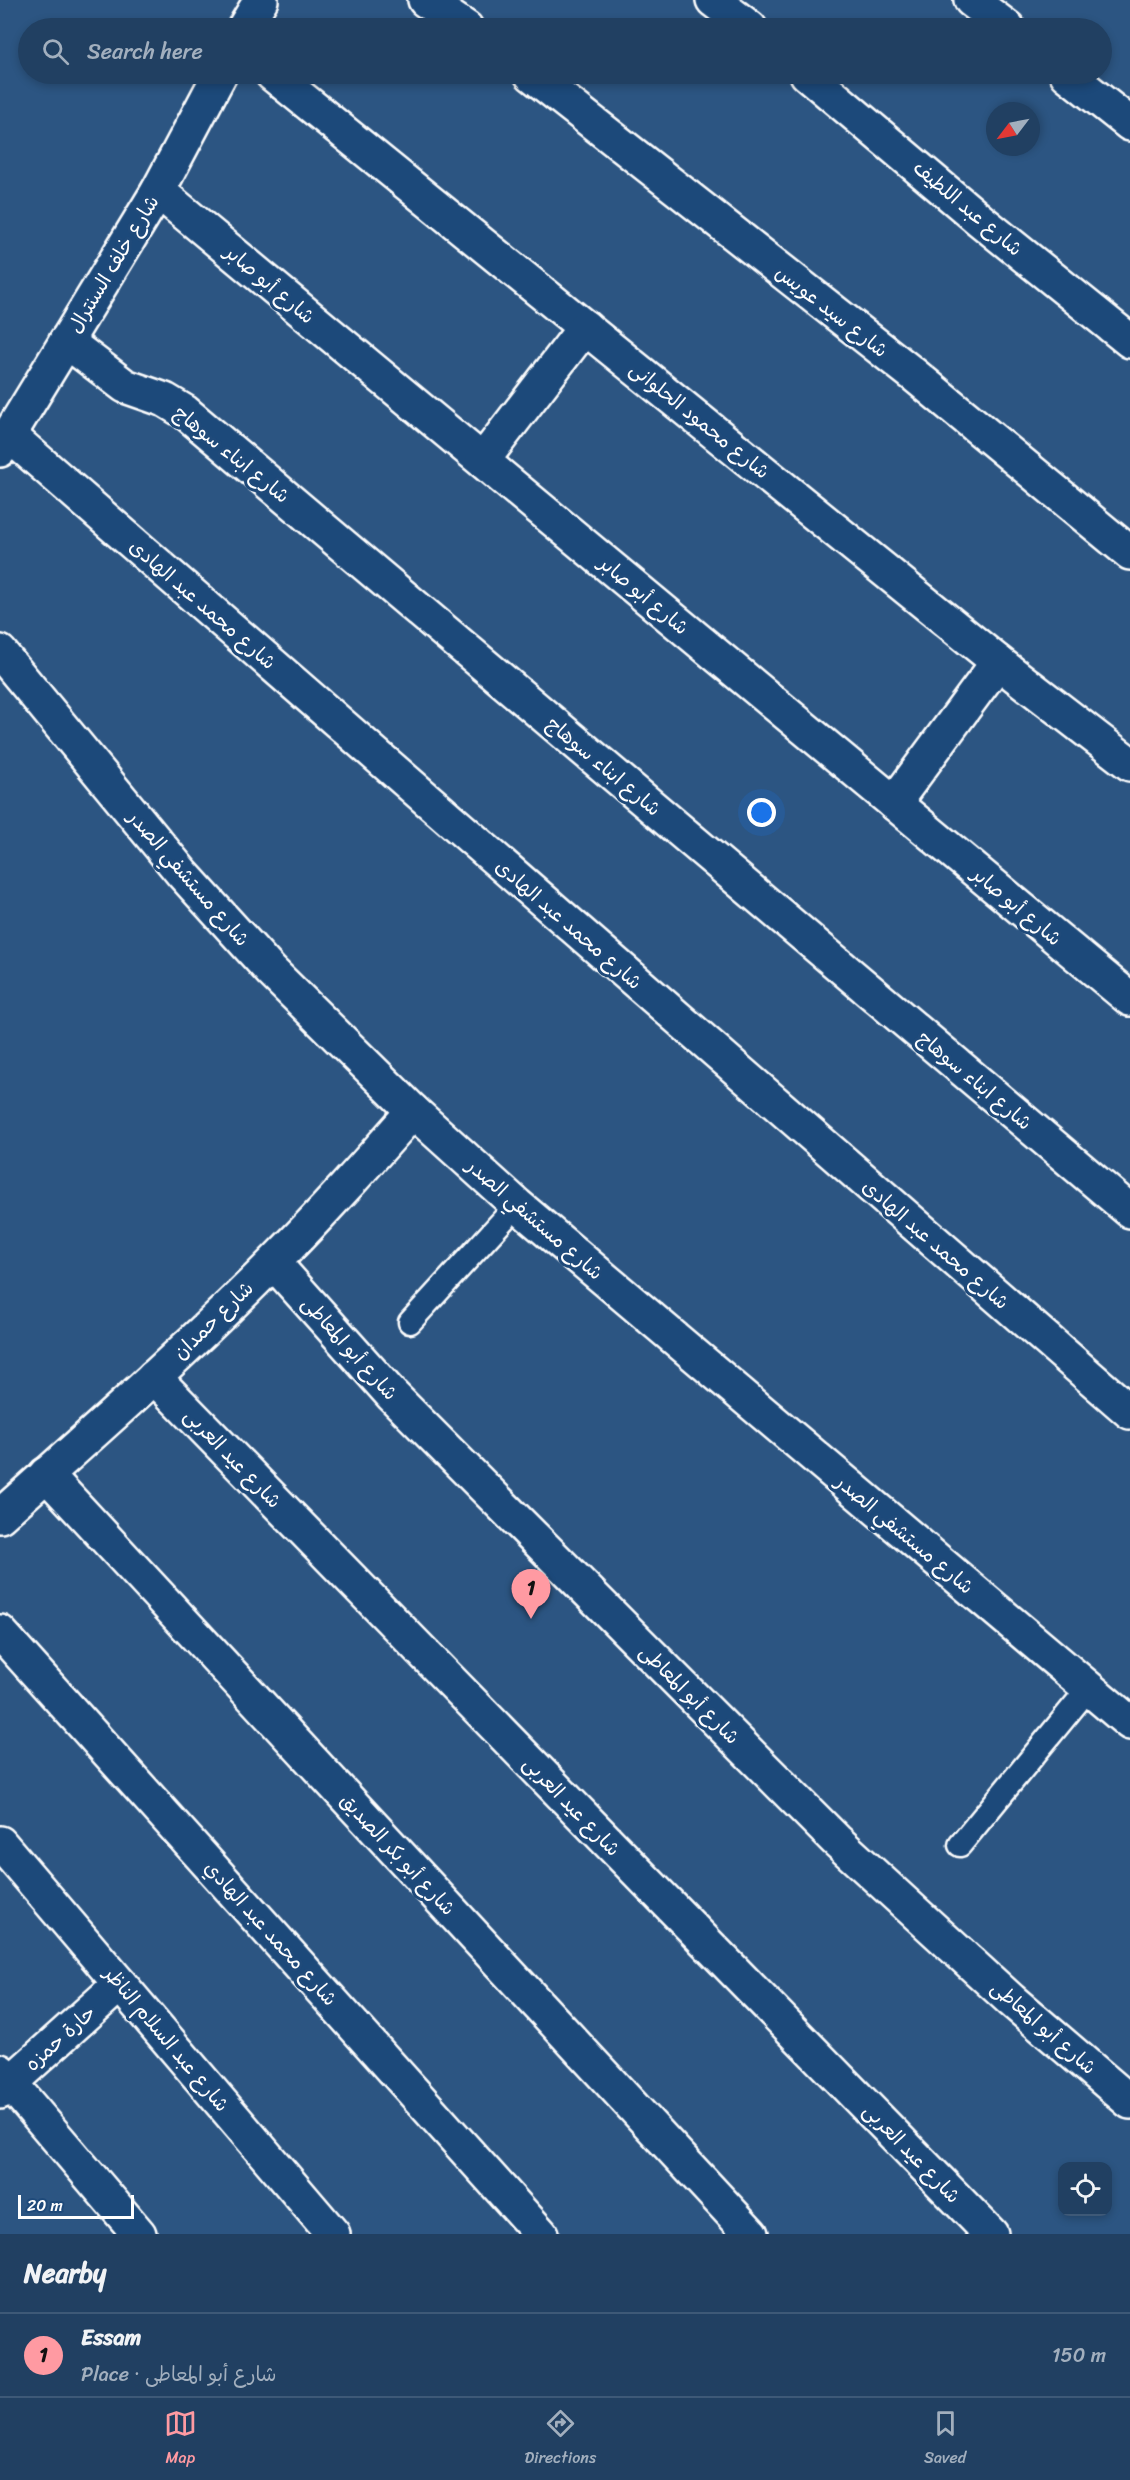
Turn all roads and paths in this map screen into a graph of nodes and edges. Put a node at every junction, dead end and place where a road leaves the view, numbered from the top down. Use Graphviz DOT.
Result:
graph roads {
  1 [pos="261,0"];
  2 [pos="424,0"];
  3 [pos="713,0"];
  4 [pos="971,0"];
  5 [pos="250,18"];
  6 [pos="451,18"];
  7 [pos="737,18"];
  8 [pos="995,18"];
  9 [pos="215,84"];
  10 [pos="284,84"];
  11 [pos="544,84"];
  12 [pos="819,84"];
  13 [pos="1080,84"];
  14 [pos="1130,124"];
  15 [pos="158,191"];
  16 [pos="585,327"];
  17 [pos="66,341"];
  18 [pos="1130,341"];
  19 [pos="5,443"];
  20 [pos="483,460"];
  21 [pos="1130,553"];
  22 [pos="0,652"];
  23 [pos="998,662"];
  24 [pos="1130,764"];
  25 [pos="894,803"];
  26 [pos="1130,999"];
  27 [pos="413,1111"];
  28 [pos="517,1205"];
  29 [pos="1130,1211"];
  30 [pos="274,1263"];
  31 [pos="410,1322"];
  32 [pos="154,1377"];
  33 [pos="1130,1412"];
  34 [pos="46,1474"];
  35 [pos="0,1516"];
  36 [pos="0,1632"];
  37 [pos="1088,1689"];
  38 [pos="1130,1723"];
  39 [pos="0,1843"];
  40 [pos="960,1845"];
  41 [pos="120,1984"];
  42 [pos="3,2082"];
  43 [pos="1130,2102"];
  44 [pos="139,2234"];
  45 [pos="333,2234"];
  46 [pos="541,2234"];
  47 [pos="751,2234"];
  48 [pos="991,2234"];
  1 -- 5 [label="street"];
  2 -- 6 [label="street"];
  3 -- 7 [label="street"];
  4 -- 8 [label="street"];
  9 -- 15 [label="street, شارع خلف السنترال"];
  10 -- 16 [label="street, شارع محمود الحلوانى"];
  11 -- 21 [label="street, شارع سيد عويس"];
  12 -- 18 [label="street, شارع عبد اللطيف"];
  13 -- 14 [label="street"];
  15 -- 17 [label="street, شارع خلف السنترال"];
  15 -- 20 [label="street, شارع أبو صابر"];
  16 -- 20 [label="street"];
  16 -- 23 [label="street, شارع محمود الحلوانى"];
  17 -- 19 [label="street, شارع خلف السنترال"];
  17 -- 29 [label="street, شارع ابناء سوهاج"];
  19 -- 33 [label="street, شارع محمد عبد الهادى"];
  20 -- 25 [label="street, شارع أبو صابر"];
  22 -- 27 [label="street, شارع مستشفي الصدر"];
  23 -- 24 [label="street, شارع محمود الحلوانى"];
  23 -- 25 [label="street"];
  25 -- 26 [label="street, شارع أبو صابر"];
  27 -- 28 [label="street, شارع مستشفي الصدر"];
  27 -- 30 [label="street, شارع حمدان"];
  28 -- 31 [label="lane"];
  28 -- 37 [label="street, شارع مستشفي الصدر"];
  30 -- 32 [label="street, شارع حمدان"];
  30 -- 43 [label="street, شارع أبو المعاطى"];
  32 -- 34 [label="street, شارع حمدان"];
  32 -- 48 [label="street, شارع عيد العربى"];
  34 -- 35 [label="street, شارع حمدان"];
  34 -- 47 [label="street, شارع أبو بكر الصديق"];
  36 -- 46 [label="street, شارع محمد عبد الهادي"];
  37 -- 38 [label="street, شارع مستشفي الصدر"];
  37 -- 40 [label="lane"];
  39 -- 41 [label="street, شارع عبد السلام الناظر"];
  41 -- 42 [label="street, حارة حمزه"];
  41 -- 45 [label="street, شارع عبد السلام الناظر"];
  42 -- 44 [label="street"];
}
